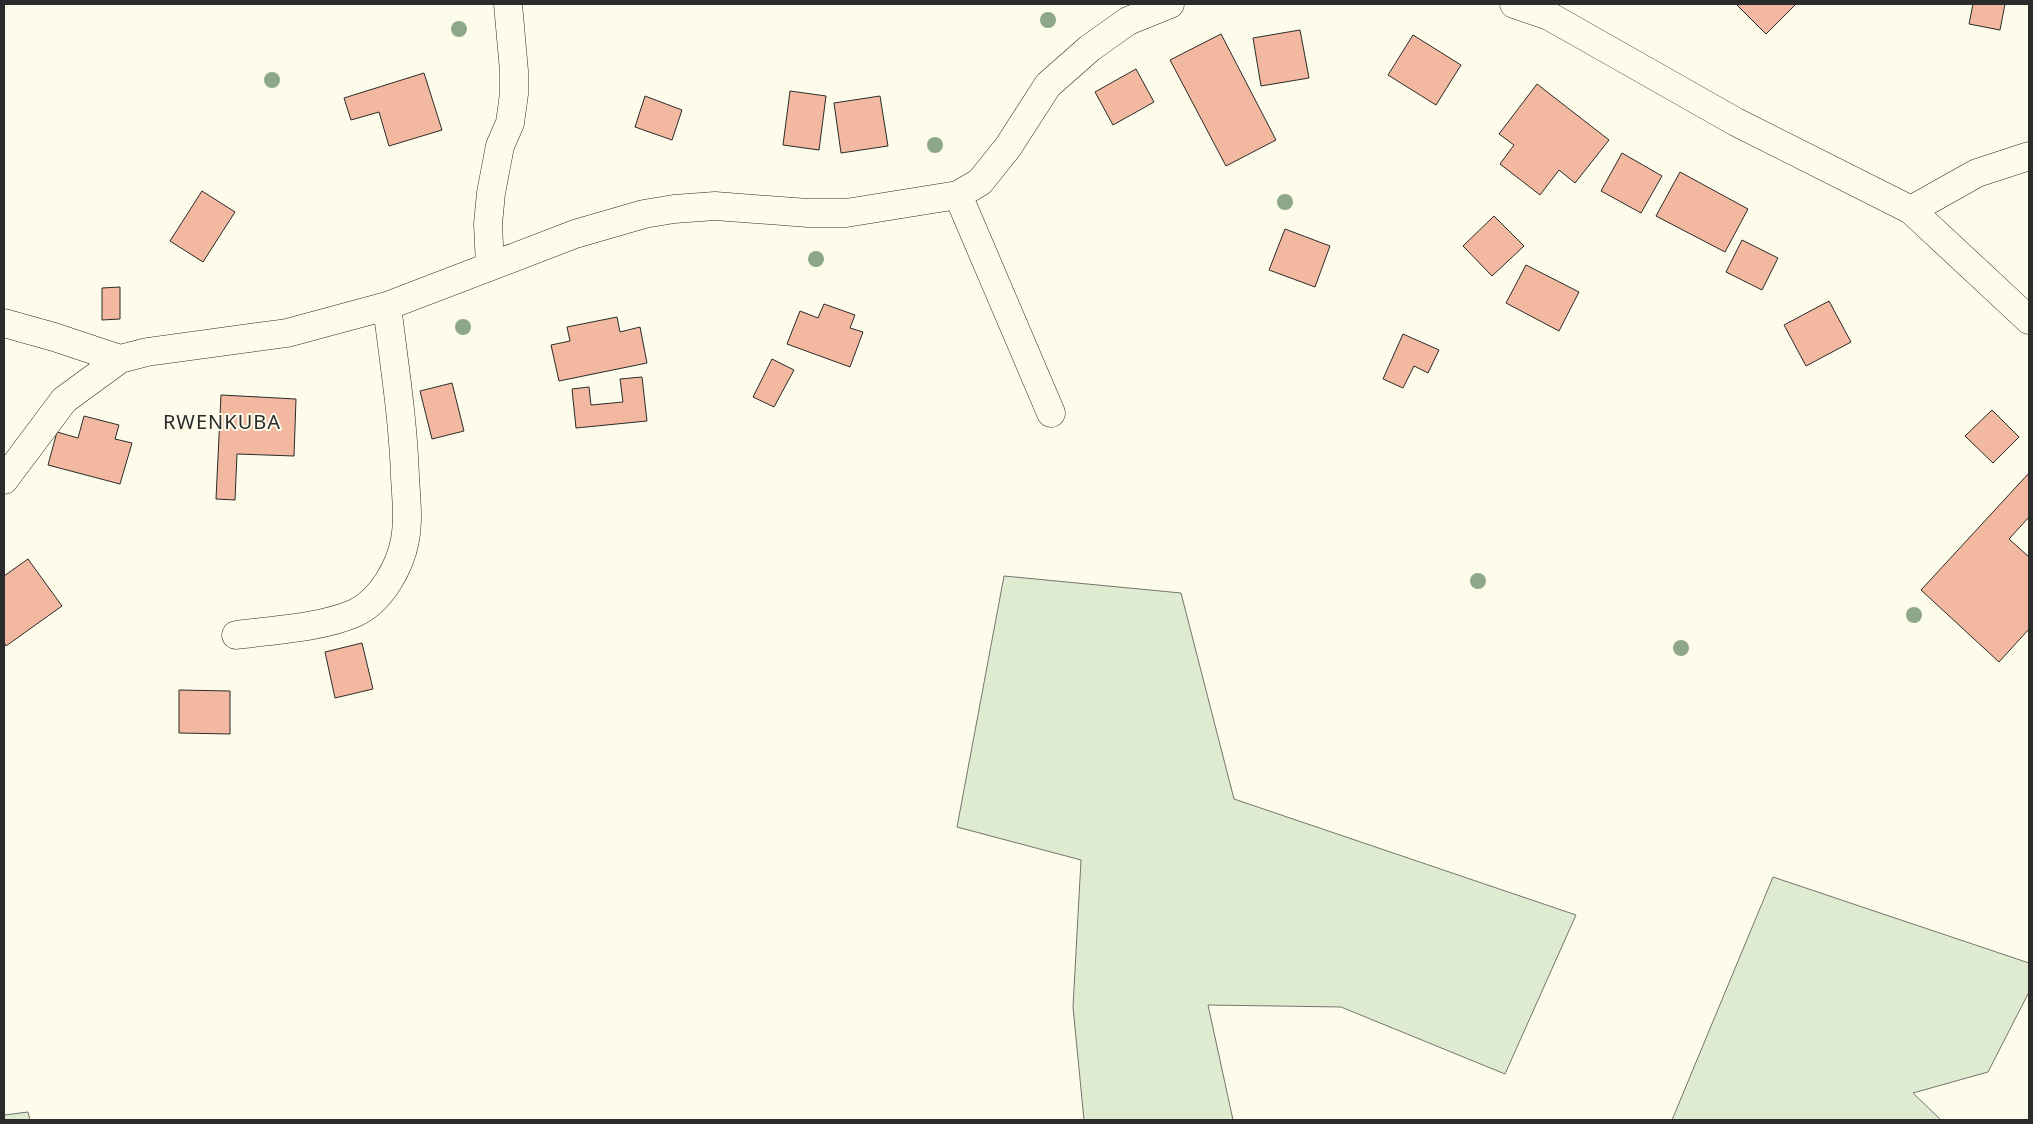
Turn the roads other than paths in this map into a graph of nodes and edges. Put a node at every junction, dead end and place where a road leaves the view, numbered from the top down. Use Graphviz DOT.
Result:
graph roads {
  1 [pos="508,4"];
  2 [pos="1170,4"];
  3 [pos="1514,4"];
  4 [pos="1545,10"];
  5 [pos="2029,156"];
  6 [pos="958,195"];
  7 [pos="1911,210"];
  8 [pos="490,266"];
  9 [pos="387,306"];
  10 [pos="2029,320"];
  11 [pos="4,324"];
  12 [pos="120,359"];
  13 [pos="1051,412"];
  14 [pos="4,480"];
  15 [pos="236,635"];
  1 -- 8 [label="street"];
  2 -- 6 [label="street"];
  3 -- 4 [label="street"];
  4 -- 7 [label="street"];
  5 -- 7 [label="street"];
  6 -- 8 [label="street"];
  6 -- 13 [label="street"];
  7 -- 10 [label="street"];
  8 -- 9 [label="street"];
  9 -- 12 [label="street"];
  9 -- 15 [label="street"];
  11 -- 12 [label="street"];
  12 -- 14 [label="street"];
}
